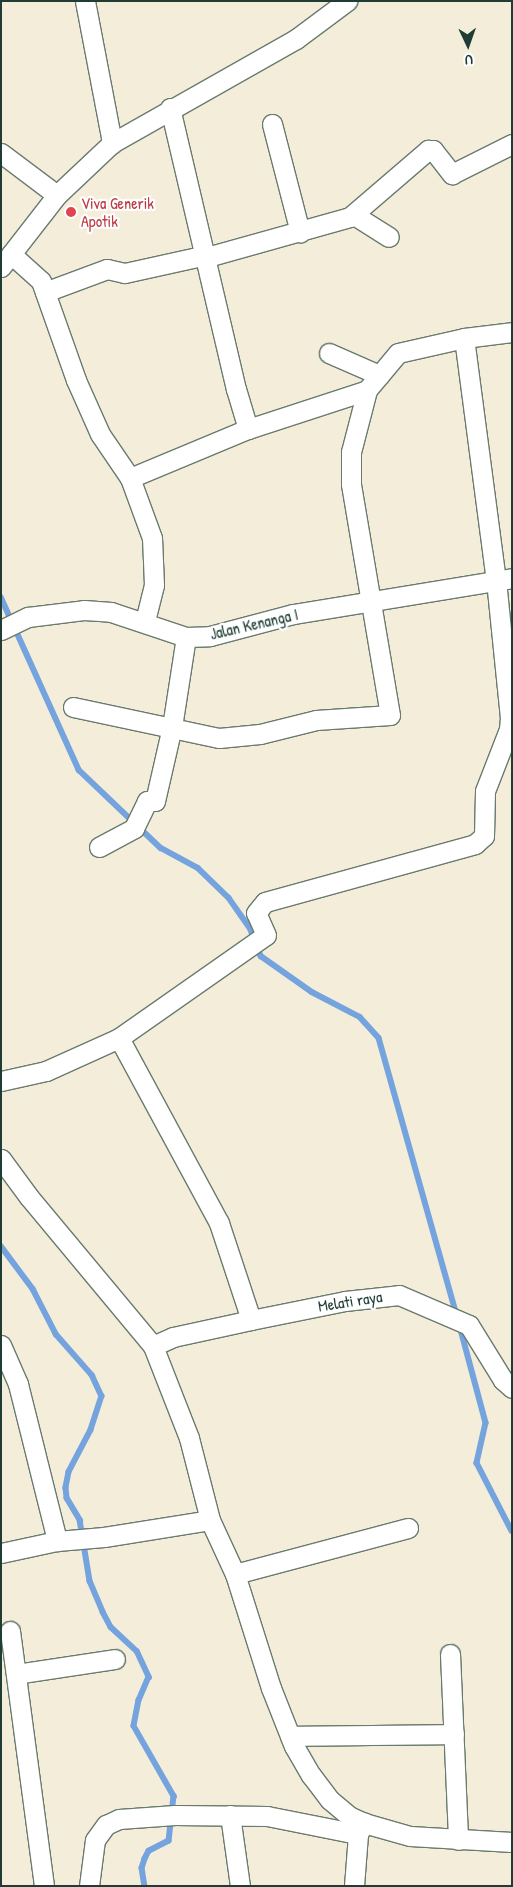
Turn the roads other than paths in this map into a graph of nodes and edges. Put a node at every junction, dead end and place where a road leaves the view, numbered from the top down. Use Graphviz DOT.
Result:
graph roads {
  1 [pos="85,1"];
  2 [pos="347,1"];
  3 [pos="170,108"];
  4 [pos="272,124"];
  5 [pos="112,143"];
  6 [pos="512,144"];
  7 [pos="1,153"];
  8 [pos="57,195"];
  9 [pos="354,215"];
  10 [pos="300,232"];
  11 [pos="389,237"];
  12 [pos="207,256"];
  13 [pos="6,261"];
  14 [pos="45,292"];
  15 [pos="512,332"];
  16 [pos="464,338"];
  17 [pos="329,353"];
  18 [pos="379,375"];
  19 [pos="367,390"];
  20 [pos="248,429"];
  21 [pos="130,478"];
  22 [pos="504,580"];
  23 [pos="372,600"];
  24 [pos="145,621"];
  25 [pos="2,630"];
  26 [pos="186,637"];
  27 [pos="510,702"];
  28 [pos="73,707"];
  29 [pos="172,728"];
  30 [pos="99,847"];
  31 [pos="119,1038"];
  32 [pos="1,1081"];
  33 [pos="1,1159"];
  34 [pos="252,1320"];
  35 [pos="1,1345"];
  36 [pos="153,1346"];
  37 [pos="512,1388"];
  38 [pos="210,1520"];
  39 [pos="408,1528"];
  40 [pos="57,1542"];
  41 [pos="1,1553"];
  42 [pos="235,1574"];
  43 [pos="10,1631"];
  44 [pos="450,1654"];
  45 [pos="115,1659"];
  46 [pos="16,1674"];
  47 [pos="454,1734"];
  48 [pos="290,1736"];
  49 [pos="230,1815"];
  50 [pos="361,1829"];
  51 [pos="458,1840"];
  52 [pos="512,1842"];
  53 [pos="44,1886"];
  54 [pos="89,1886"];
  55 [pos="240,1886"];
  56 [pos="354,1886"];
  1 -- 5 [label="street"];
  2 -- 3 [label="street"];
  3 -- 5 [label="street"];
  3 -- 12 [label="street"];
  4 -- 10 [label="street"];
  5 -- 8 [label="street"];
  6 -- 9 [label="street"];
  7 -- 8 [label="street"];
  8 -- 13 [label="street"];
  9 -- 10 [label="street"];
  9 -- 11 [label="street"];
  10 -- 12 [label="street"];
  12 -- 14 [label="street"];
  12 -- 20 [label="street"];
  13 -- 14 [label="street"];
  14 -- 21 [label="street"];
  15 -- 16 [label="street"];
  16 -- 18 [label="street"];
  16 -- 22 [label="street"];
  17 -- 18 [label="street"];
  18 -- 19 [label="street"];
  19 -- 20 [label="street"];
  19 -- 23 [label="street"];
  20 -- 21 [label="street"];
  21 -- 24 [label="street"];
  22 -- 23 [label="street, Jalan Kenanga I"];
  22 -- 27 [label="street"];
  23 -- 26 [label="street, Jalan Kenanga I"];
  23 -- 29 [label="street"];
  24 -- 25 [label="street, Jalan Kenanga I"];
  24 -- 26 [label="street, Jalan Kenanga I"];
  26 -- 29 [label="street"];
  27 -- 31 [label="street"];
  28 -- 29 [label="street"];
  29 -- 30 [label="street"];
  31 -- 32 [label="street"];
  31 -- 34 [label="street"];
  33 -- 36 [label="street"];
  34 -- 36 [label="street, Melati raya"];
  34 -- 37 [label="street, Melati raya"];
  35 -- 40 [label="street"];
  36 -- 38 [label="street"];
  38 -- 40 [label="street"];
  38 -- 42 [label="street"];
  39 -- 42 [label="street"];
  40 -- 41 [label="street"];
  42 -- 48 [label="street"];
  43 -- 46 [label="street"];
  44 -- 47 [label="street"];
  45 -- 46 [label="street"];
  46 -- 53 [label="street"];
  47 -- 48 [label="street"];
  47 -- 51 [label="street"];
  48 -- 50 [label="street"];
  49 -- 50 [label="street"];
  49 -- 54 [label="street"];
  49 -- 55 [label="street"];
  50 -- 51 [label="street"];
  50 -- 56 [label="street"];
  51 -- 52 [label="street"];
}
